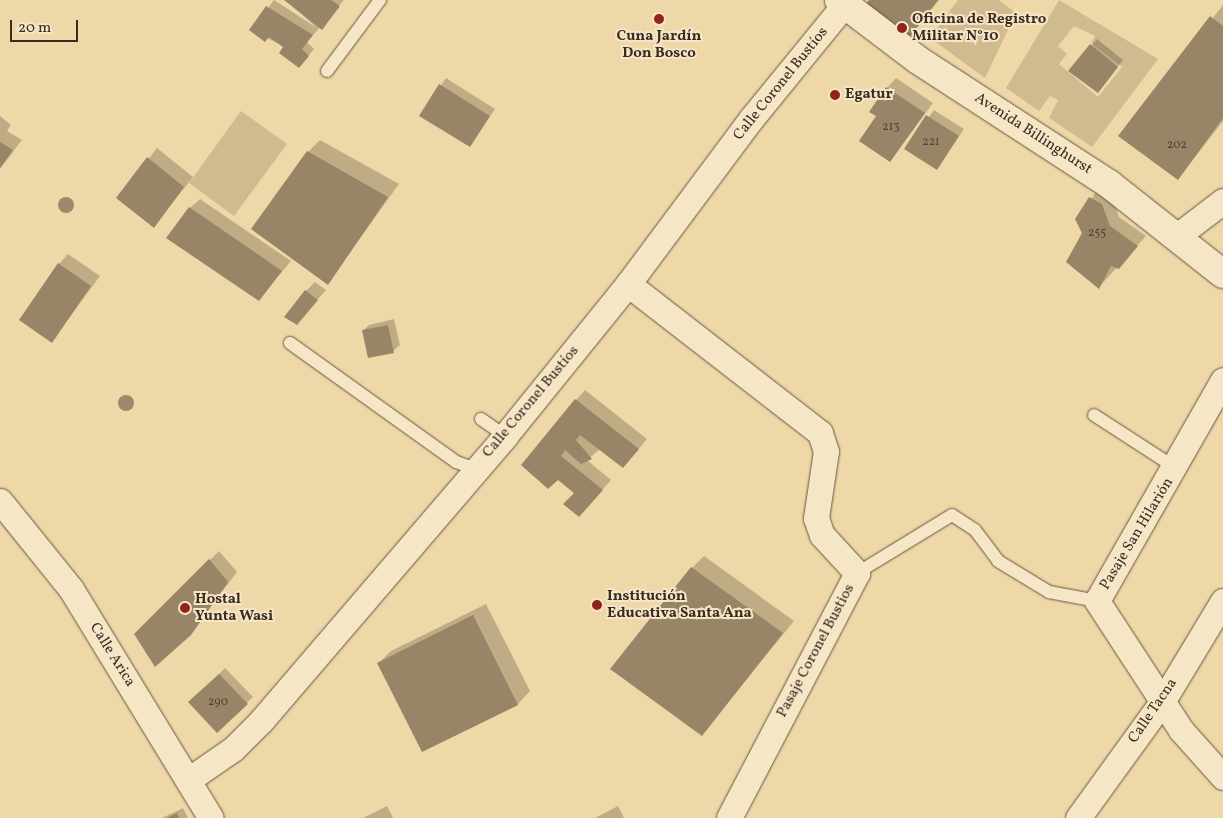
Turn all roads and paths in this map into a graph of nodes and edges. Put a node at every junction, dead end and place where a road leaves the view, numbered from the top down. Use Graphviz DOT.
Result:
graph roads {
  1 [pos="380,0"];
  2 [pos="844,2"];
  3 [pos="327,71"];
  4 [pos="1223,201"];
  5 [pos="1177,236"];
  6 [pos="1223,274"];
  7 [pos="628,284"];
  8 [pos="290,343"];
  9 [pos="1223,380"];
  10 [pos="1094,415"];
  11 [pos="481,419"];
  12 [pos="505,436"];
  13 [pos="1176,468"];
  14 [pos="476,469"];
  15 [pos="0,501"];
  16 [pos="857,573"];
  17 [pos="1096,601"];
  18 [pos="1223,601"];
  19 [pos="1162,702"];
  20 [pos="1223,777"];
  21 [pos="188,780"];
  22 [pos="210,818"];
  23 [pos="729,818"];
  24 [pos="1078,818"];
  1 -- 3 [label="lane"];
  2 -- 5 [label="street, Avenida Billinghurst"];
  2 -- 7 [label="street, Calle Coronel Bustíos"];
  4 -- 5 [label="street"];
  5 -- 6 [label="street, Avenida Billinghurst"];
  7 -- 12 [label="street, Calle Coronel Bustíos"];
  7 -- 16 [label="street, Pasaje Coronel Bustios"];
  8 -- 14 [label="lane"];
  9 -- 13 [label="street, Pasaje San Hilarión"];
  10 -- 13 [label="lane"];
  11 -- 12 [label="lane"];
  12 -- 14 [label="street, Calle Coronel Bustíos"];
  13 -- 17 [label="street, Pasaje San Hilarión"];
  14 -- 21 [label="street, Calle Coronel Bustíos"];
  15 -- 21 [label="street, Calle Arica"];
  16 -- 17 [label="lane"];
  16 -- 23 [label="street, Pasaje Coronel Bustios"];
  17 -- 19 [label="street, Pasaje San Hilarión"];
  18 -- 19 [label="street, Calle Tacna"];
  19 -- 20 [label="street, Pasaje San Hilarión"];
  19 -- 24 [label="street, Calle Tacna"];
  21 -- 22 [label="street, Calle Arica"];
}
